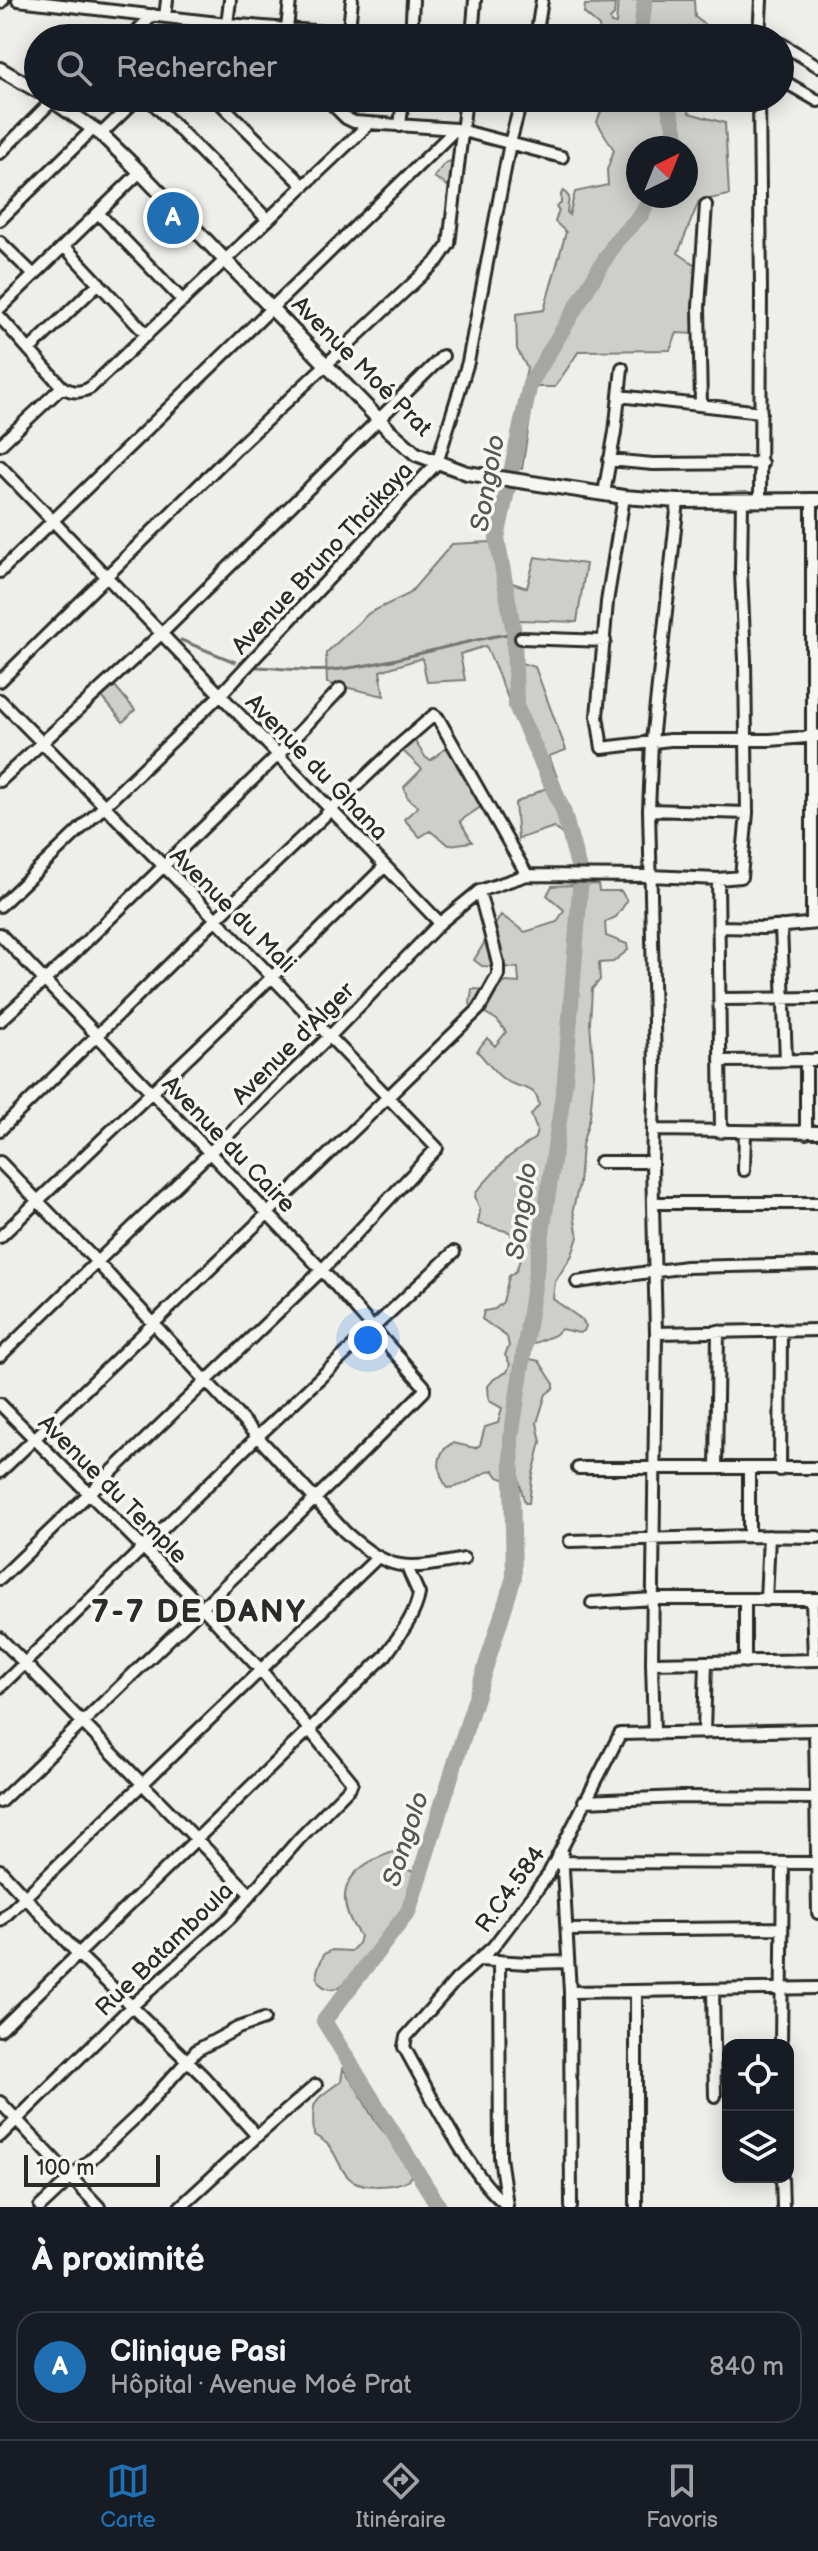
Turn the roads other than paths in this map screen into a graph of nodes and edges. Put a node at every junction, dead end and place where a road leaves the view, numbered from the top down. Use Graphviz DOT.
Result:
graph roads {
  1 [pos="18,0"];
  2 [pos="167,0"];
  3 [pos="230,0"];
  4 [pos="290,0"];
  5 [pos="352,0"];
  6 [pos="413,0"];
  7 [pos="475,0"];
  8 [pos="542,0"];
  9 [pos="761,0"];
  10 [pos="110,5"];
  11 [pos="159,16"];
  12 [pos="148,24"];
  13 [pos="223,24"];
  14 [pos="288,24"];
  15 [pos="349,24"];
  16 [pos="412,24"];
  17 [pos="473,24"];
  18 [pos="538,24"];
  19 [pos="762,24"];
  20 [pos="794,51"];
  21 [pos="818,66"];
  22 [pos="3,75"];
  23 [pos="24,85"];
  24 [pos="794,87"];
  25 [pos="818,101"];
  26 [pos="45,112"];
  27 [pos="73,112"];
  28 [pos="121,112"];
  29 [pos="162,112"];
  30 [pos="229,112"];
  31 [pos="341,112"];
  32 [pos="402,112"];
  33 [pos="463,112"];
  34 [pos="518,112"];
  35 [pos="759,112"];
  36 [pos="368,125"];
  37 [pos="400,126"];
  38 [pos="460,130"];
  39 [pos="97,131"];
  40 [pos="510,143"];
  41 [pos="0,153"];
  42 [pos="562,157"];
  43 [pos="140,172"];
  44 [pos="304,186"];
  45 [pos="706,205"];
  46 [pos="98,213"];
  47 [pos="0,220"];
  48 [pos="268,220"];
  49 [pos="0,242"];
  50 [pos="64,246"];
  51 [pos="226,261"];
  52 [pos="34,275"];
  53 [pos="99,283"];
  54 [pos="183,301"];
  55 [pos="272,307"];
  56 [pos="0,308"];
  57 [pos="0,317"];
  58 [pos="11,328"];
  59 [pos="147,335"];
  60 [pos="0,338"];
  61 [pos="29,350"];
  62 [pos="443,356"];
  63 [pos="326,364"];
  64 [pos="622,368"];
  65 [pos="62,387"];
  66 [pos="619,396"];
  67 [pos="701,405"];
  68 [pos="761,412"];
  69 [pos="379,420"];
  70 [pos="0,445"];
  71 [pos="609,460"];
  72 [pos="437,463"];
  73 [pos="762,463"];
  74 [pos="0,466"];
  75 [pos="604,493"];
  76 [pos="624,497"];
  77 [pos="760,499"];
  78 [pos="815,500"];
  79 [pos="678,501"];
  80 [pos="742,501"];
  81 [pos="53,521"];
  82 [pos="0,572"];
  83 [pos="108,578"];
  84 [pos="161,634"];
  85 [pos="521,638"];
  86 [pos="605,641"];
  87 [pos="0,681"];
  88 [pos="340,689"];
  89 [pos="220,695"];
  90 [pos="0,700"];
  91 [pos="815,736"];
  92 [pos="745,740"];
  93 [pos="42,741"];
  94 [pos="652,741"];
  95 [pos="278,755"];
  96 [pos="0,781"];
  97 [pos="105,806"];
  98 [pos="649,810"];
  99 [pos="332,811"];
  100 [pos="747,813"];
  101 [pos="814,837"];
  102 [pos="162,866"];
  103 [pos="385,866"];
  104 [pos="527,875"];
  105 [pos="650,876"];
  106 [pos="718,879"];
  107 [pos="479,891"];
  108 [pos="0,906"];
  109 [pos="216,919"];
  110 [pos="440,923"];
  111 [pos="815,923"];
  112 [pos="781,926"];
  113 [pos="720,927"];
  114 [pos="0,934"];
  115 [pos="272,977"];
  116 [pos="44,980"];
  117 [pos="818,998"];
  118 [pos="721,999"];
  119 [pos="784,999"];
  120 [pos="0,1021"];
  121 [pos="97,1037"];
  122 [pos="329,1037"];
  123 [pos="786,1060"];
  124 [pos="806,1060"];
  125 [pos="818,1060"];
  126 [pos="721,1061"];
  127 [pos="151,1092"];
  128 [pos="389,1098"];
  129 [pos="0,1130"];
  130 [pos="654,1130"];
  131 [pos="721,1132"];
  132 [pos="745,1132"];
  133 [pos="818,1132"];
  134 [pos="806,1133"];
  135 [pos="210,1152"];
  136 [pos="0,1162"];
  137 [pos="600,1162"];
  138 [pos="652,1162"];
  139 [pos="744,1170"];
  140 [pos="38,1200"];
  141 [pos="653,1203"];
  142 [pos="818,1203"];
  143 [pos="269,1214"];
  144 [pos="0,1237"];
  145 [pos="454,1252"];
  146 [pos="97,1262"];
  147 [pos="818,1264"];
  148 [pos="322,1270"];
  149 [pos="654,1271"];
  150 [pos="577,1282"];
  151 [pos="154,1325"];
  152 [pos="375,1327"];
  153 [pos="781,1330"];
  154 [pos="818,1330"];
  155 [pos="718,1331"];
  156 [pos="656,1333"];
  157 [pos="0,1356"];
  158 [pos="205,1380"];
  159 [pos="0,1404"];
  160 [pos="257,1437"];
  161 [pos="35,1438"];
  162 [pos="653,1467"];
  163 [pos="578,1468"];
  164 [pos="716,1468"];
  165 [pos="818,1468"];
  166 [pos="749,1470"];
  167 [pos="780,1470"];
  168 [pos="0,1472"];
  169 [pos="89,1494"];
  170 [pos="314,1498"];
  171 [pos="749,1536"];
  172 [pos="769,1536"];
  173 [pos="818,1537"];
  174 [pos="653,1539"];
  175 [pos="570,1541"];
  176 [pos="143,1549"];
  177 [pos="377,1558"];
  178 [pos="464,1559"];
  179 [pos="407,1567"];
  180 [pos="0,1579"];
  181 [pos="653,1599"];
  182 [pos="745,1600"];
  183 [pos="766,1600"];
  184 [pos="815,1600"];
  185 [pos="592,1603"];
  186 [pos="202,1607"];
  187 [pos="0,1638"];
  188 [pos="816,1660"];
  189 [pos="706,1662"];
  190 [pos="745,1662"];
  191 [pos="24,1663"];
  192 [pos="652,1663"];
  193 [pos="260,1669"];
  194 [pos="0,1687"];
  195 [pos="83,1723"];
  196 [pos="817,1730"];
  197 [pos="311,1731"];
  198 [pos="654,1732"];
  199 [pos="704,1733"];
  200 [pos="142,1783"];
  201 [pos="351,1785"];
  202 [pos="818,1798"];
  203 [pos="584,1801"];
  204 [pos="0,1802"];
  205 [pos="197,1841"];
  206 [pos="563,1857"];
  207 [pos="817,1863"];
  208 [pos="783,1864"];
  209 [pos="0,1870"];
  210 [pos="818,1882"];
  211 [pos="250,1894"];
  212 [pos="25,1897"];
  213 [pos="818,1913"];
  214 [pos="0,1921"];
  215 [pos="781,1928"];
  216 [pos="567,1930"];
  217 [pos="79,1955"];
  218 [pos="480,1960"];
  219 [pos="499,1961"];
  220 [pos="568,1962"];
  221 [pos="818,1988"];
  222 [pos="781,1989"];
  223 [pos="713,1990"];
  224 [pos="636,1991"];
  225 [pos="570,1992"];
  226 [pos="132,2006"];
  227 [pos="264,2019"];
  228 [pos="0,2030"];
  229 [pos="781,2039"];
  230 [pos="186,2060"];
  231 [pos="316,2085"];
  232 [pos="715,2096"];
  233 [pos="0,2102"];
  234 [pos="17,2120"];
  235 [pos="0,2136"];
  236 [pos="257,2136"];
  237 [pos="71,2177"];
  238 [pos="782,2183"];
  239 [pos="507,2205"];
  240 [pos="40,2207"];
  241 [pos="99,2207"];
  242 [pos="180,2207"];
  243 [pos="571,2207"];
  244 [pos="636,2207"];
  245 [pos="783,2207"];
  1 -- 10 [label="street"];
  2 -- 11 [label="street"];
  3 -- 13 [label="street"];
  4 -- 14 [label="street"];
  5 -- 15 [label="street"];
  6 -- 16 [label="street"];
  7 -- 17 [label="street"];
  8 -- 18 [label="street"];
  9 -- 19 [label="street"];
  10 -- 11 [label="street"];
  11 -- 12 [label="street"];
  11 -- 13 [label="street"];
  20 -- 21 [label="street"];
  22 -- 23 [label="street"];
  24 -- 25 [label="street"];
  26 -- 41 [label="street"];
  27 -- 39 [label="street, Avenue Moé Prat"];
  28 -- 39 [label="street"];
  29 -- 48 [label="street"];
  30 -- 44 [label="street"];
  31 -- 36 [label="street"];
  32 -- 37 [label="street"];
  33 -- 38 [label="street"];
  34 -- 40 [label="street, Avenue Bruno Thcikaya"];
  35 -- 68 [label="street"];
  36 -- 37 [label="street"];
  36 -- 44 [label="street"];
  37 -- 38 [label="street"];
  38 -- 40 [label="street"];
  38 -- 55 [label="street"];
  38 -- 63 [label="street"];
  39 -- 43 [label="street, Avenue Moé Prat"];
  39 -- 47 [label="street"];
  40 -- 42 [label="street"];
  40 -- 72 [label="street, Avenue Bruno Thcikaya"];
  43 -- 46 [label="street"];
  43 -- 51 [label="street, Avenue Moé Prat"];
  44 -- 48 [label="street"];
  45 -- 67 [label="street"];
  46 -- 50 [label="street"];
  46 -- 54 [label="street"];
  48 -- 51 [label="street"];
  49 -- 52 [label="street"];
  50 -- 52 [label="street"];
  50 -- 53 [label="street"];
  51 -- 54 [label="street"];
  51 -- 55 [label="street, Avenue Moé Prat"];
  52 -- 56 [label="street"];
  53 -- 59 [label="street"];
  53 -- 61 [label="street"];
  54 -- 59 [label="street"];
  55 -- 63 [label="street, Avenue Moé Prat"];
  55 -- 81 [label="street"];
  57 -- 58 [label="street"];
  58 -- 60 [label="street"];
  58 -- 61 [label="street"];
  59 -- 65 [label="street"];
  61 -- 65 [label="street"];
  62 -- 69 [label="street"];
  63 -- 69 [label="street, Avenue Moé Prat"];
  63 -- 83 [label="street"];
  64 -- 66 [label="street"];
  65 -- 70 [label="street"];
  66 -- 67 [label="street"];
  66 -- 71 [label="street"];
  67 -- 68 [label="street"];
  68 -- 73 [label="street"];
  69 -- 72 [label="street, Avenue Moé Prat"];
  69 -- 84 [label="street"];
  71 -- 73 [label="street"];
  71 -- 75 [label="street"];
  72 -- 75 [label="street, Avenue Moé Prat"];
  72 -- 89 [label="street, Avenue Bruno Thcikaya"];
  73 -- 77 [label="street"];
  74 -- 81 [label="street, Avenue du Ghana"];
  75 -- 76 [label="street, Avenue Moé Prat"];
  76 -- 79 [label="street, Avenue Moé Prat"];
  76 -- 86 [label="street"];
  77 -- 78 [label="street, Avenue Moé Prat"];
  77 -- 80 [label="street, Avenue Moé Prat"];
  78 -- 91 [label="street"];
  79 -- 80 [label="street, Avenue Moé Prat"];
  79 -- 94 [label="street"];
  80 -- 92 [label="street"];
  81 -- 82 [label="street"];
  81 -- 83 [label="street, Avenue du Ghana"];
  83 -- 84 [label="street, Avenue du Ghana"];
  83 -- 87 [label="street"];
  84 -- 89 [label="street, Avenue du Ghana"];
  84 -- 93 [label="street"];
  85 -- 86 [label="street"];
  86 -- 94 [label="street"];
  88 -- 95 [label="street"];
  89 -- 95 [label="street, Avenue du Ghana"];
  89 -- 97 [label="street, Avenue Bruno Thcikaya"];
  90 -- 93 [label="street, Avenue du Mali"];
  91 -- 92 [label="street"];
  91 -- 101 [label="street"];
  92 -- 94 [label="street"];
  92 -- 100 [label="street"];
  93 -- 96 [label="street"];
  93 -- 97 [label="street, Avenue du Mali"];
  94 -- 98 [label="street"];
  95 -- 99 [label="street, Avenue du Ghana"];
  95 -- 102 [label="street"];
  97 -- 102 [label="street, Avenue du Mali"];
  97 -- 108 [label="street, Avenue Bruno Thcikaya"];
  98 -- 100 [label="street"];
  98 -- 105 [label="street"];
  99 -- 103 [label="street, Avenue du Ghana"];
  99 -- 104 [label="street"];
  99 -- 109 [label="street"];
  100 -- 106 [label="street"];
  101 -- 111 [label="street"];
  102 -- 109 [label="street, Avenue du Mali"];
  102 -- 116 [label="street"];
  103 -- 110 [label="street, Avenue du Ghana"];
  103 -- 115 [label="street"];
  104 -- 105 [label="street"];
  104 -- 107 [label="street"];
  105 -- 106 [label="street"];
  105 -- 130 [label="street"];
  106 -- 113 [label="street"];
  107 -- 110 [label="street, Avenue d'Alger"];
  107 -- 128 [label="street"];
  109 -- 115 [label="street, Avenue du Mali"];
  109 -- 121 [label="street"];
  110 -- 122 [label="street, Avenue d'Alger"];
  111 -- 112 [label="street"];
  112 -- 113 [label="street"];
  112 -- 119 [label="street"];
  113 -- 118 [label="street"];
  114 -- 116 [label="street, Avenue du Caire"];
  115 -- 122 [label="street, Avenue du Mali"];
  115 -- 127 [label="street"];
  116 -- 120 [label="street"];
  116 -- 121 [label="street, Avenue du Caire"];
  117 -- 119 [label="street"];
  118 -- 119 [label="street"];
  118 -- 126 [label="street"];
  119 -- 123 [label="street"];
  121 -- 127 [label="street, Avenue du Caire"];
  121 -- 129 [label="street"];
  122 -- 128 [label="street, Avenue du Mali"];
  122 -- 135 [label="street, Avenue d'Alger"];
  123 -- 124 [label="street"];
  123 -- 126 [label="street"];
  124 -- 125 [label="street"];
  124 -- 134 [label="street"];
  126 -- 131 [label="street"];
  127 -- 135 [label="street, Avenue du Caire"];
  127 -- 140 [label="street"];
  128 -- 143 [label="street"];
  128 -- 148 [label="street, Avenue du Mali"];
  130 -- 131 [label="street"];
  130 -- 138 [label="street"];
  131 -- 132 [label="street"];
  132 -- 134 [label="street"];
  132 -- 139 [label="street"];
  133 -- 134 [label="street"];
  135 -- 143 [label="street, Avenue du Caire"];
  135 -- 146 [label="street, Avenue d'Alger"];
  136 -- 140 [label="street"];
  137 -- 138 [label="street"];
  138 -- 141 [label="street"];
  140 -- 144 [label="street"];
  140 -- 146 [label="street"];
  141 -- 142 [label="street"];
  141 -- 149 [label="street"];
  143 -- 148 [label="street, Avenue du Caire"];
  143 -- 151 [label="street"];
  145 -- 152 [label="street"];
  146 -- 151 [label="street"];
  146 -- 157 [label="street, Avenue d'Alger"];
  147 -- 149 [label="street"];
  148 -- 152 [label="street, Avenue du Caire"];
  148 -- 158 [label="street"];
  149 -- 150 [label="street"];
  149 -- 156 [label="street"];
  151 -- 158 [label="street"];
  151 -- 161 [label="street"];
  152 -- 160 [label="street"];
  152 -- 170 [label="street, Avenue du Caire"];
  153 -- 154 [label="street"];
  153 -- 155 [label="street"];
  153 -- 167 [label="street"];
  155 -- 156 [label="street"];
  155 -- 164 [label="street"];
  156 -- 162 [label="street"];
  158 -- 160 [label="street"];
  158 -- 169 [label="street"];
  159 -- 161 [label="street, Avenue du Temple"];
  160 -- 170 [label="street"];
  160 -- 176 [label="street"];
  161 -- 168 [label="street"];
  161 -- 169 [label="street, Avenue du Temple"];
  162 -- 163 [label="street"];
  162 -- 164 [label="street"];
  162 -- 174 [label="street"];
  164 -- 166 [label="street"];
  165 -- 167 [label="street"];
  166 -- 167 [label="street"];
  166 -- 171 [label="street"];
  169 -- 176 [label="street, Avenue du Temple"];
  169 -- 180 [label="street"];
  170 -- 177 [label="street"];
  170 -- 186 [label="street"];
  171 -- 172 [label="street"];
  171 -- 174 [label="street"];
  172 -- 173 [label="street"];
  172 -- 183 [label="street"];
  174 -- 175 [label="street"];
  174 -- 181 [label="street"];
  176 -- 186 [label="street, Avenue du Temple"];
  176 -- 191 [label="street"];
  177 -- 179 [label="street"];
  177 -- 193 [label="street"];
  178 -- 179 [label="street"];
  179 -- 197 [label="street"];
  181 -- 182 [label="street"];
  181 -- 185 [label="street"];
  181 -- 192 [label="street"];
  182 -- 183 [label="street"];
  182 -- 190 [label="street"];
  183 -- 184 [label="street"];
  184 -- 188 [label="street"];
  186 -- 193 [label="street, Avenue du Temple"];
  186 -- 195 [label="street"];
  187 -- 191 [label="street"];
  188 -- 190 [label="street"];
  189 -- 190 [label="street"];
  189 -- 192 [label="street"];
  189 -- 199 [label="street"];
  191 -- 194 [label="street"];
  191 -- 195 [label="street"];
  192 -- 198 [label="street"];
  193 -- 197 [label="street, Avenue du Temple"];
  193 -- 200 [label="street"];
  195 -- 200 [label="street"];
  195 -- 204 [label="street"];
  196 -- 199 [label="street"];
  196 -- 202 [label="street"];
  197 -- 201 [label="street, Avenue du Temple"];
  197 -- 205 [label="street"];
  198 -- 199 [label="street"];
  198 -- 203 [label="street, R.C4.584"];
  200 -- 205 [label="street"];
  200 -- 212 [label="street"];
  201 -- 211 [label="street, Rue Batamboula"];
  202 -- 203 [label="street"];
  202 -- 207 [label="street"];
  203 -- 206 [label="street, R.C4.584"];
  205 -- 211 [label="street"];
  205 -- 217 [label="street"];
  206 -- 208 [label="street"];
  206 -- 216 [label="street"];
  206 -- 218 [label="street, R.C4.584"];
  207 -- 208 [label="street"];
  207 -- 210 [label="street"];
  208 -- 215 [label="street"];
  209 -- 212 [label="street"];
  210 -- 213 [label="street"];
  211 -- 226 [label="street, Rue Batamboula"];
  212 -- 214 [label="street"];
  212 -- 217 [label="street"];
  215 -- 216 [label="street"];
  215 -- 222 [label="street"];
  216 -- 220 [label="street"];
  217 -- 226 [label="street"];
  217 -- 228 [label="street"];
  218 -- 219 [label="street"];
  218 -- 239 [label="street, R.C4.584"];
  219 -- 220 [label="street"];
  219 -- 239 [label="street"];
  220 -- 225 [label="street"];
  221 -- 222 [label="street"];
  222 -- 223 [label="street"];
  222 -- 229 [label="street"];
  223 -- 224 [label="street"];
  223 -- 232 [label="street"];
  224 -- 225 [label="street"];
  224 -- 244 [label="street"];
  225 -- 243 [label="street"];
  226 -- 230 [label="street"];
  226 -- 234 [label="street, Rue Batamboula"];
  227 -- 230 [label="street"];
  230 -- 236 [label="street"];
  230 -- 237 [label="street"];
  231 -- 236 [label="street"];
  233 -- 234 [label="street"];
  234 -- 235 [label="street, Rue Batamboula"];
  234 -- 237 [label="street"];
  236 -- 242 [label="street"];
  237 -- 240 [label="street"];
  237 -- 241 [label="street"];
  238 -- 245 [label="street"];
}
